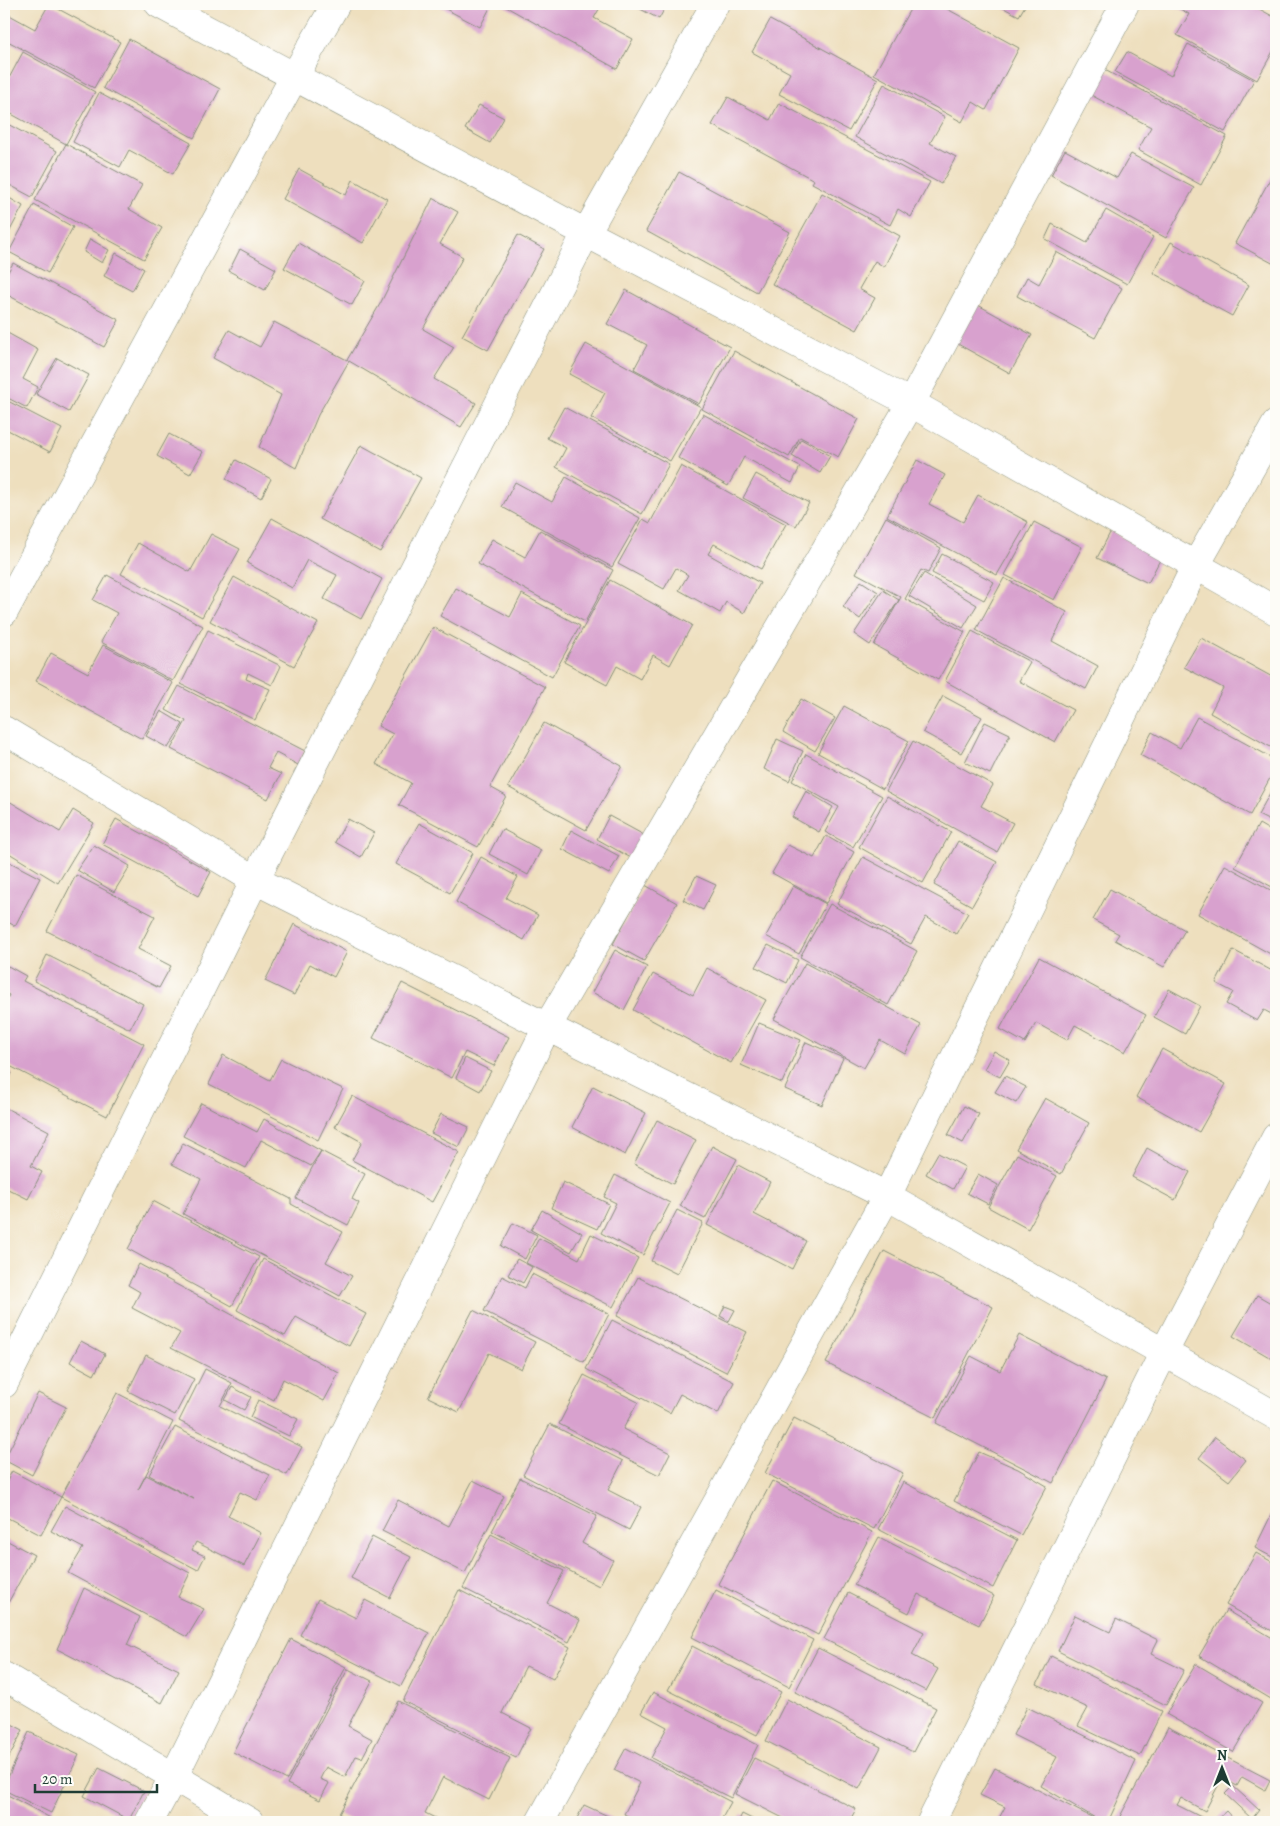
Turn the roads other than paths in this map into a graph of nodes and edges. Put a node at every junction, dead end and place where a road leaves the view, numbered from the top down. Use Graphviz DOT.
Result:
graph roads {
  1 [pos="159,4"];
  2 [pos="336,4"];
  3 [pos="715,4"];
  4 [pos="1125,4"];
  5 [pos="294,77"];
  6 [pos="586,233"];
  7 [pos="911,403"];
  8 [pos="1276,424"];
  9 [pos="1196,565"];
  10 [pos="1276,611"];
  11 [pos="4,612"];
  12 [pos="4,730"];
  13 [pos="255,880"];
  14 [pos="547,1027"];
  15 [pos="1276,1137"];
  16 [pos="887,1196"];
  17 [pos="1164,1352"];
  18 [pos="4,1384"];
  19 [pos="1276,1416"];
  20 [pos="4,1676"];
  21 [pos="174,1776"];
  22 [pos="149,1822"];
  23 [pos="250,1822"];
  24 [pos="540,1822"];
  25 [pos="931,1822"];
  1 -- 5 [label="street"];
  2 -- 5 [label="street"];
  3 -- 6 [label="street"];
  4 -- 7 [label="street"];
  5 -- 6 [label="street"];
  5 -- 11 [label="street"];
  6 -- 7 [label="street"];
  6 -- 13 [label="street"];
  7 -- 9 [label="street"];
  7 -- 14 [label="street"];
  8 -- 9 [label="street"];
  9 -- 10 [label="street"];
  9 -- 16 [label="street"];
  12 -- 13 [label="street"];
  13 -- 14 [label="street"];
  13 -- 18 [label="street"];
  14 -- 16 [label="street"];
  14 -- 21 [label="street"];
  15 -- 17 [label="street"];
  16 -- 17 [label="street"];
  16 -- 24 [label="street"];
  17 -- 19 [label="street"];
  17 -- 25 [label="street"];
  20 -- 21 [label="street"];
  21 -- 22 [label="street"];
  21 -- 23 [label="street"];
}
